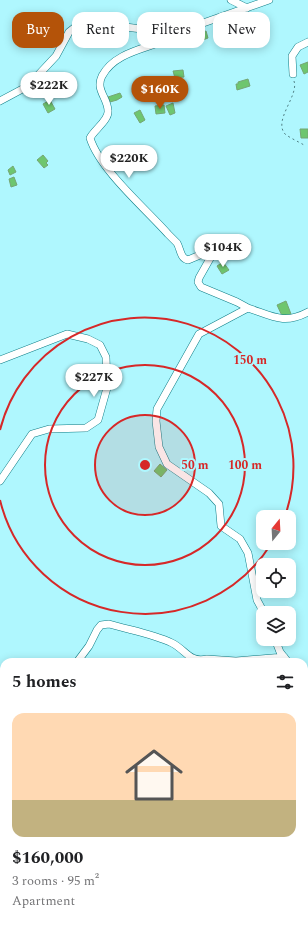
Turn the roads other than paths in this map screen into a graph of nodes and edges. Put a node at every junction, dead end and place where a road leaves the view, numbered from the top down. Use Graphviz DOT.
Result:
graph roads {
  1 [pos="231,0"];
  2 [pos="269,0"];
  3 [pos="247,8"];
  4 [pos="205,22"];
  5 [pos="137,28"];
  6 [pos="308,42"];
  7 [pos="144,48"];
  8 [pos="293,74"];
  9 [pos="0,100"];
  10 [pos="248,308"];
  11 [pos="308,312"];
  12 [pos="0,360"];
  13 [pos="0,481"];
  14 [pos="260,606"];
  15 [pos="279,646"];
  16 [pos="80,658"];
  17 [pos="191,658"];
  18 [pos="285,658"];
  1 -- 3 [label="street"];
  2 -- 3 [label="street"];
  3 -- 4 [label="street"];
  5 -- 9 [label="street"];
  6 -- 8 [label="street"];
  7 -- 10 [label="street"];
  10 -- 11 [label="street"];
  10 -- 14 [label="street"];
  12 -- 13 [label="street"];
  15 -- 18 [label="street"];
  16 -- 17 [label="street"];
}
